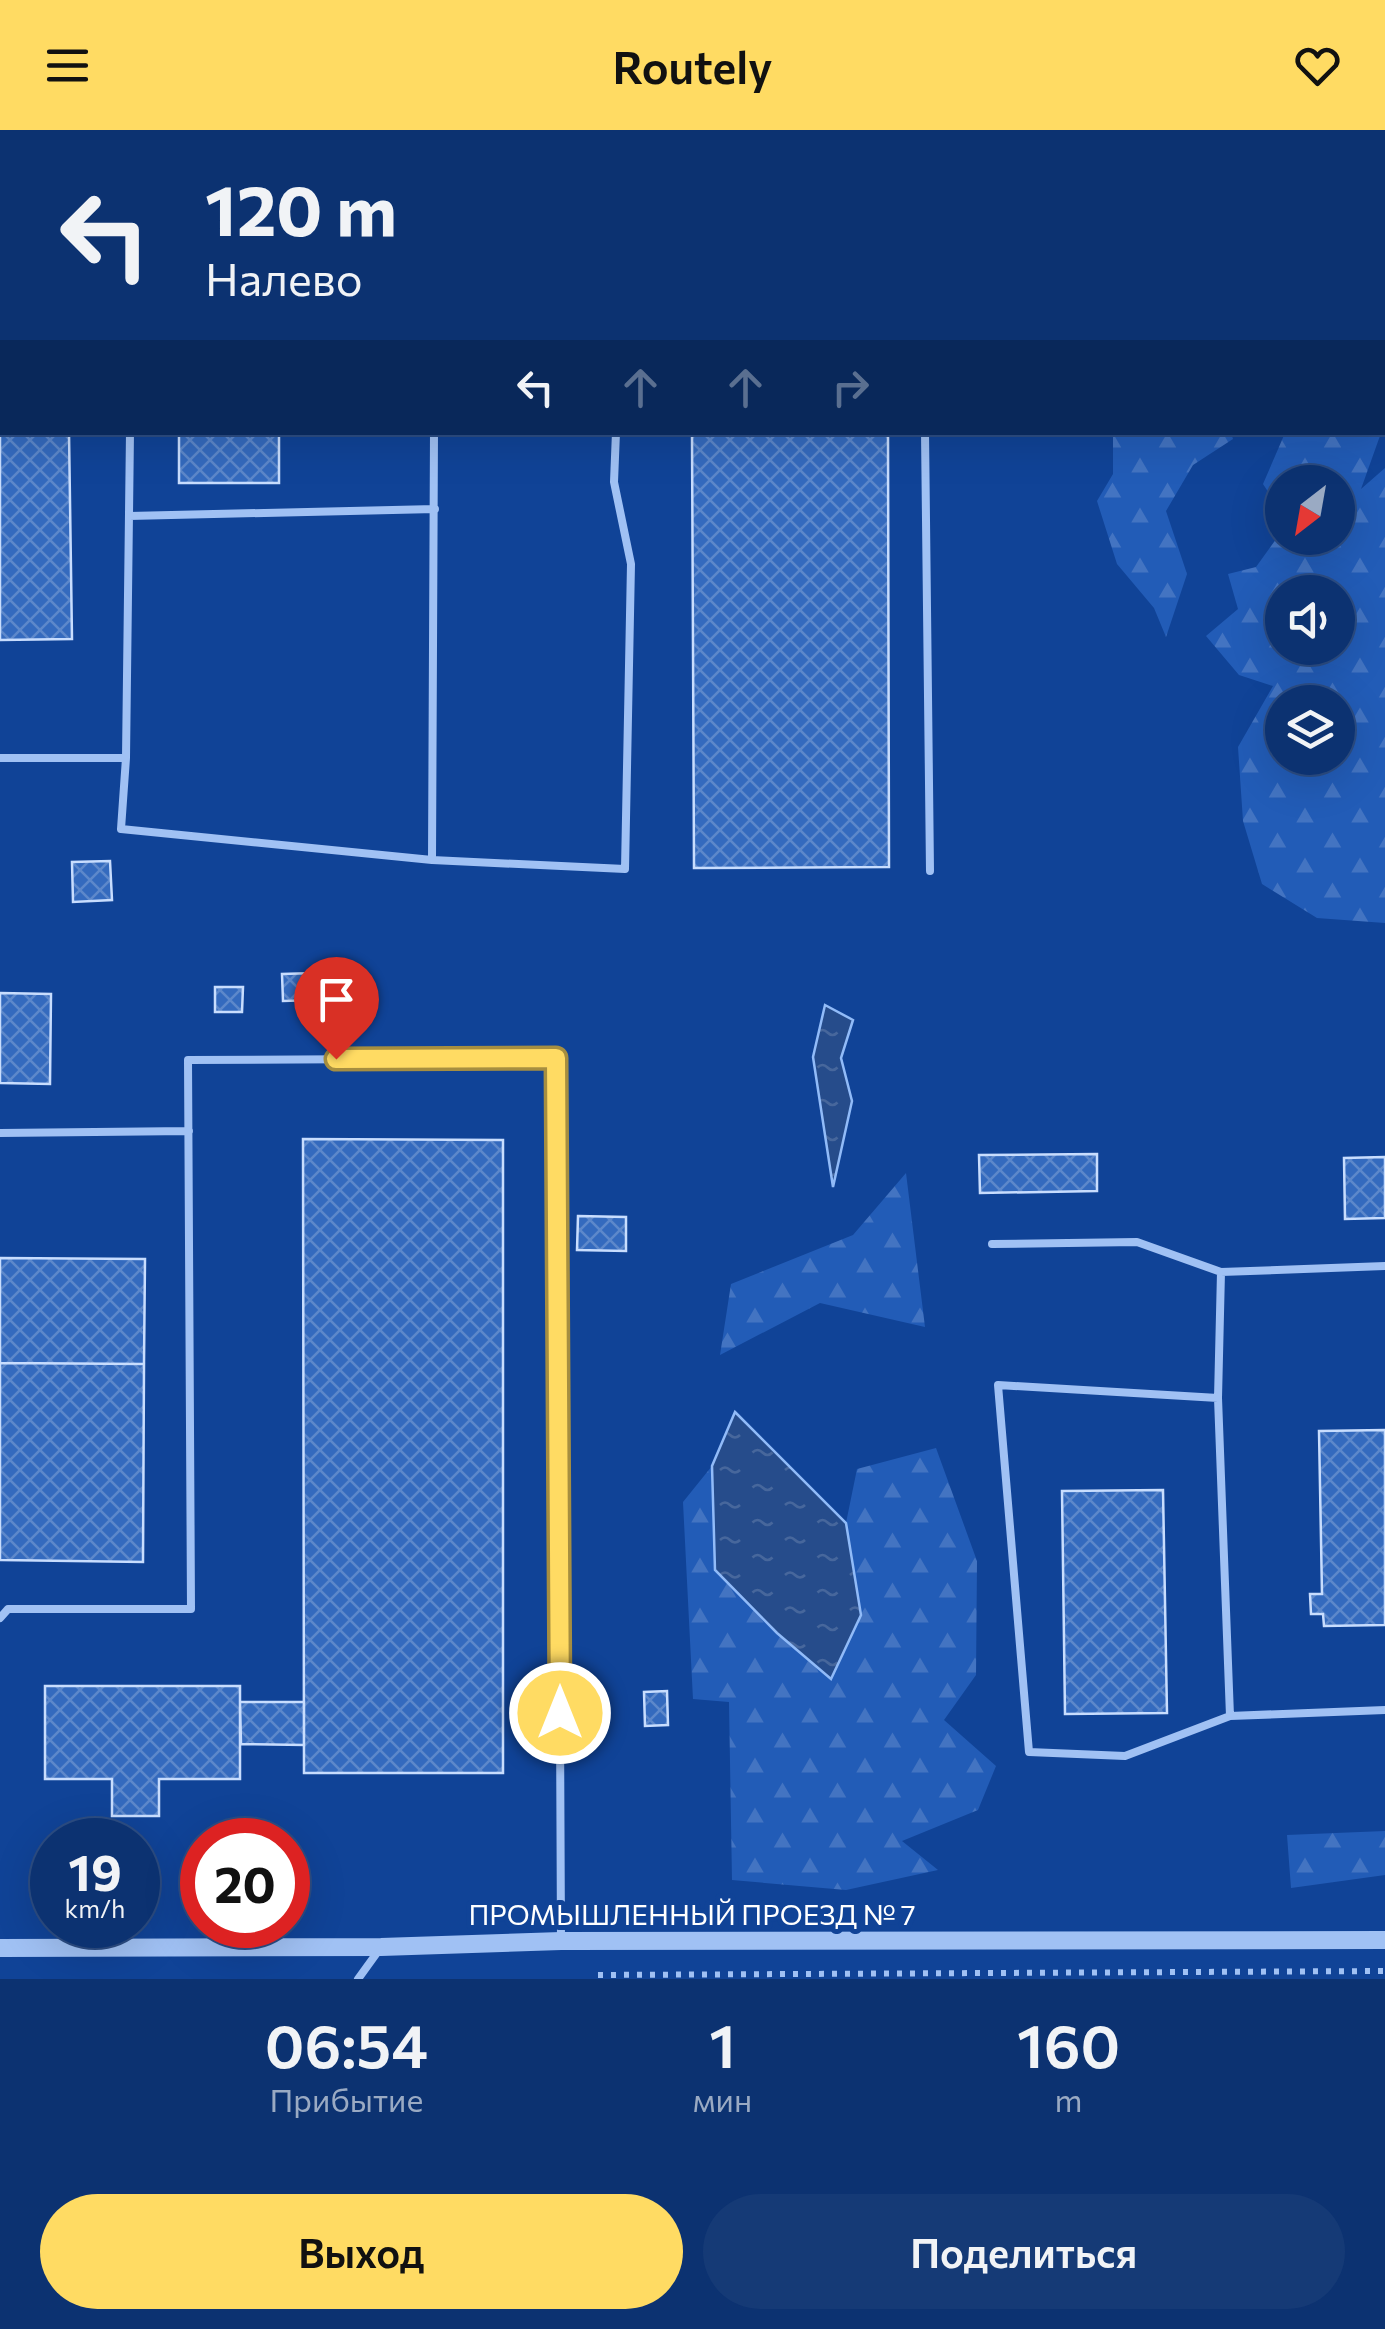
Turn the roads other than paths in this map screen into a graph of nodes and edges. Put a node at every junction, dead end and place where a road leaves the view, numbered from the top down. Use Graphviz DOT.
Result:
graph roads {
  1 [pos="130,435"];
  2 [pos="434,435"];
  3 [pos="616,435"];
  4 [pos="925,435"];
  5 [pos="434,509"];
  6 [pos="129,516"];
  7 [pos="0,758"];
  8 [pos="126,758"];
  9 [pos="432,860"];
  10 [pos="930,870"];
  11 [pos="189,1131"];
  12 [pos="0,1134"];
  13 [pos="992,1244"];
  14 [pos="1385,1266"];
  15 [pos="1220,1272"];
  16 [pos="1218,1398"];
  17 [pos="0,1618"];
  18 [pos="1385,1710"];
  19 [pos="1230,1716"];
  20 [pos="1385,1940"];
  21 [pos="561,1941"];
  22 [pos="381,1947"];
  23 [pos="0,1948"];
  24 [pos="358,1979"];
  1 -- 6 [label="lane"];
  2 -- 5 [label="lane"];
  3 -- 9 [label="lane"];
  4 -- 10 [label="lane"];
  5 -- 6 [label="lane"];
  5 -- 9 [label="lane"];
  6 -- 8 [label="lane"];
  7 -- 8 [label="lane"];
  8 -- 9 [label="lane"];
  11 -- 12 [label="lane"];
  11 -- 17 [label="lane"];
  11 -- 21 [label="lane"];
  13 -- 15 [label="lane"];
  14 -- 15 [label="lane"];
  15 -- 16 [label="lane"];
  16 -- 19 [label="lane"];
  16 -- 19 [label="lane"];
  18 -- 19 [label="lane"];
  20 -- 21 [label="street, ПРОМЫШЛЕННЫЙ ПРОЕЗД № 7"];
  21 -- 22 [label="street, ПРОМЫШЛЕННЫЙ ПРОЕЗД № 7"];
  22 -- 23 [label="street, ПРОМЫШЛЕННЫЙ ПРОЕЗД № 7"];
  22 -- 24 [label="lane"];
}
